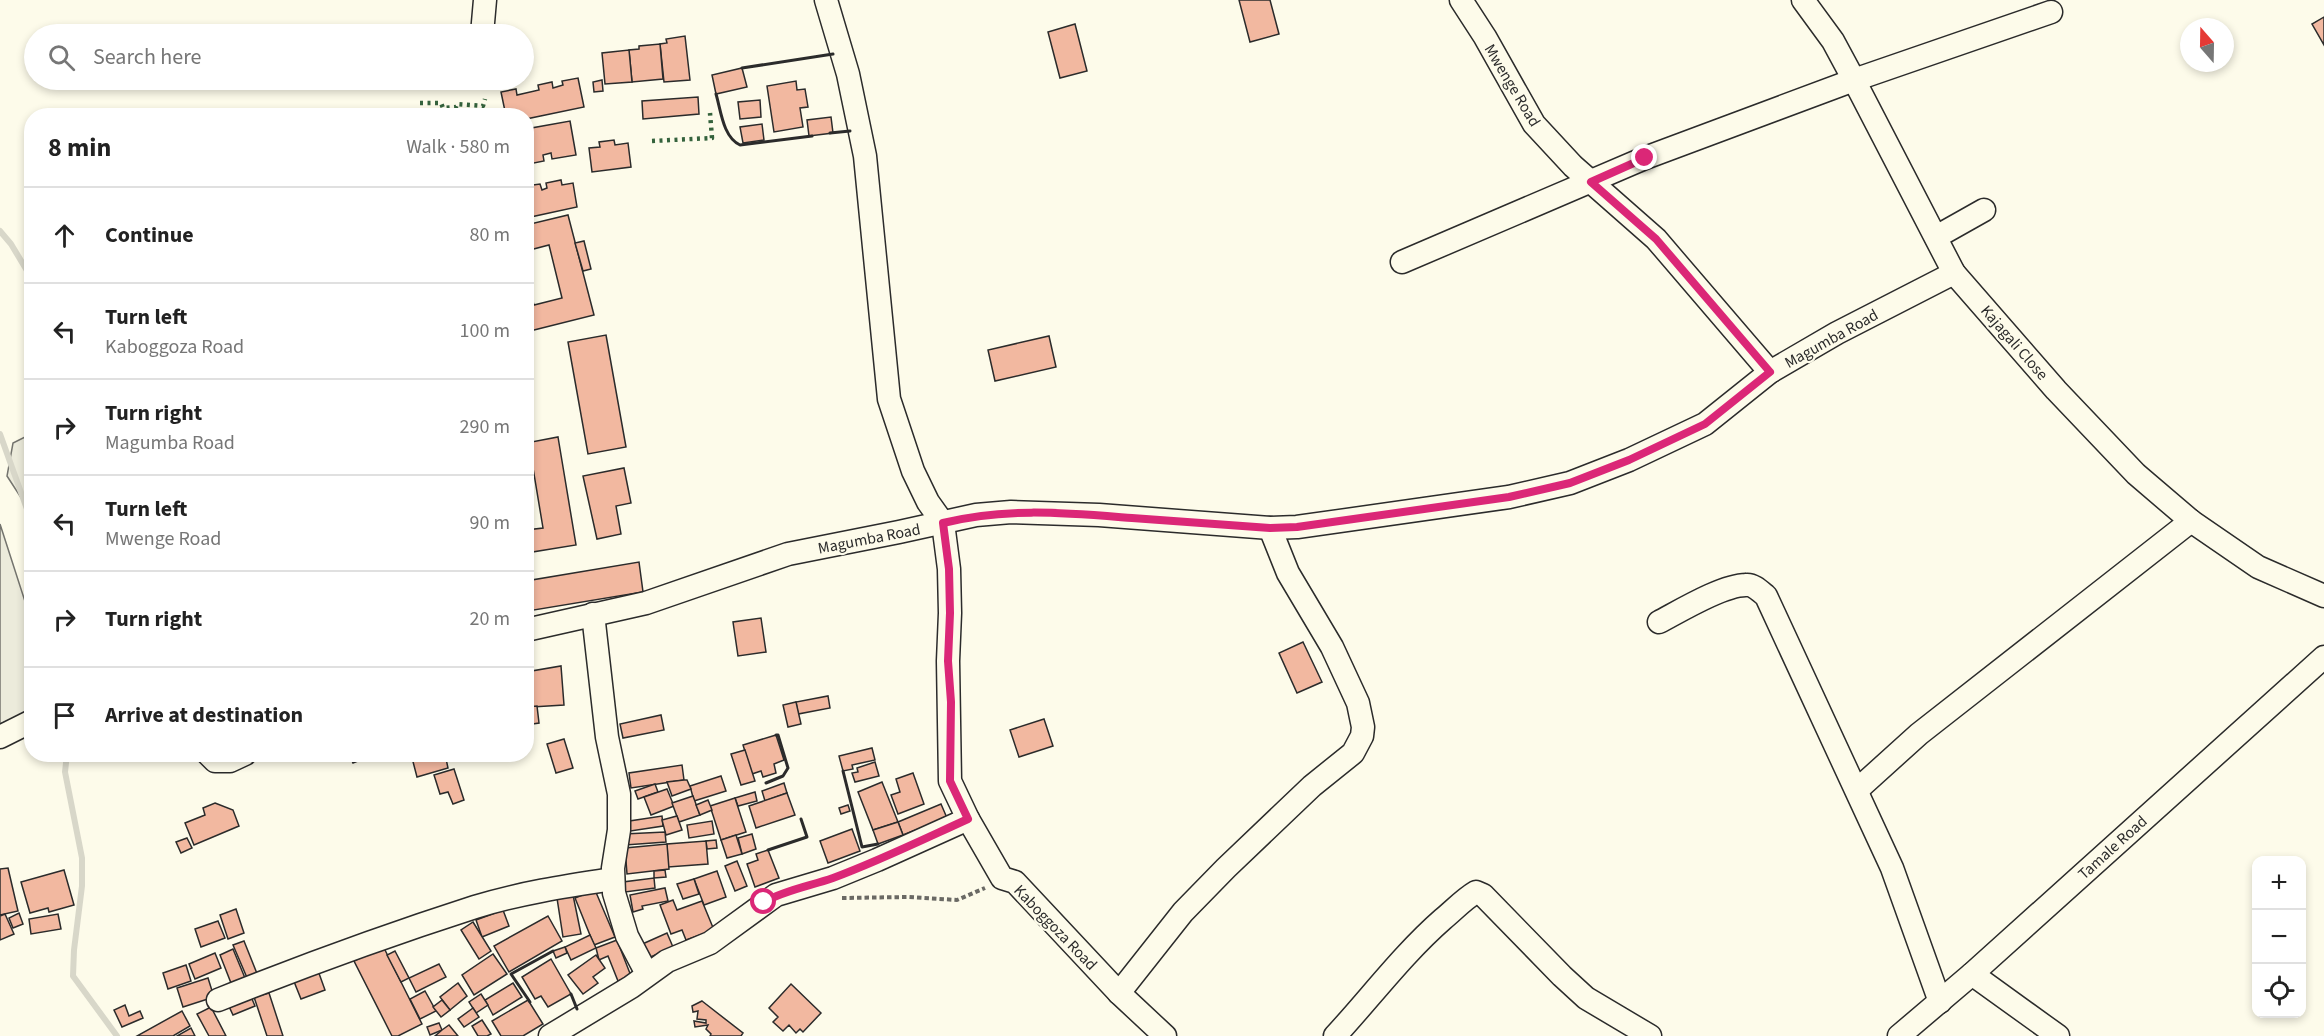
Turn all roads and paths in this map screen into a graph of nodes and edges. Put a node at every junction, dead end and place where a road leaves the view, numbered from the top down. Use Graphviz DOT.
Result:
graph roads {
  1 [pos="485,0"];
  2 [pos="826,0"];
  3 [pos="1461,0"];
  4 [pos="1803,0"];
  5 [pos="2051,12"];
  6 [pos="483,24"];
  7 [pos="1854,80"];
  8 [pos="1591,182"];
  9 [pos="1984,210"];
  10 [pos="1936,237"];
  11 [pos="1402,261"];
  12 [pos="1954,273"];
  13 [pos="1770,372"];
  14 [pos="2191,521"];
  15 [pos="943,523"];
  16 [pos="1270,528"];
  17 [pos="2324,596"];
  18 [pos="593,614"];
  19 [pos="1659,622"];
  20 [pos="534,628"];
  21 [pos="2324,657"];
  22 [pos="24,725"];
  23 [pos="0,737"];
  24 [pos="1857,790"];
  25 [pos="968,819"];
  26 [pos="1002,878"];
  27 [pos="614,879"];
  28 [pos="838,898"];
  29 [pos="647,974"];
  30 [pos="1972,974"];
  31 [pos="1119,993"];
  32 [pos="218,1000"];
  33 [pos="1941,1002"];
  34 [pos="550,1036"];
  35 [pos="1165,1036"];
  36 [pos="1335,1036"];
  37 [pos="1650,1036"];
  38 [pos="1899,1036"];
  39 [pos="2058,1036"];
  1 -- 6 [label="street"];
  2 -- 15 [label="street"];
  3 -- 8 [label="street, Mwenge Road"];
  4 -- 7 [label="street, Kajagali Close"];
  5 -- 7 [label="street"];
  7 -- 8 [label="street"];
  7 -- 10 [label="street, Kajagali Close"];
  8 -- 11 [label="street"];
  8 -- 13 [label="street, Mwenge Road"];
  9 -- 10 [label="street"];
  10 -- 12 [label="street, Kajagali Close"];
  12 -- 13 [label="street, Magumba Road"];
  12 -- 14 [label="street, Kajagali Close"];
  13 -- 16 [label="street, Magumba Road"];
  14 -- 17 [label="street, Kajagali Close"];
  14 -- 24 [label="street"];
  15 -- 16 [label="street, Magumba Road"];
  15 -- 18 [label="street, Magumba Road"];
  15 -- 25 [label="street, Kaboggoza Road"];
  16 -- 31 [label="street"];
  18 -- 20 [label="street, Magumba Road"];
  18 -- 27 [label="street"];
  19 -- 24 [label="street"];
  21 -- 30 [label="street, Tamale Road"];
  22 -- 23 [label="street"];
  24 -- 33 [label="street"];
  25 -- 26 [label="street, Kaboggoza Road"];
  25 -- 29 [label="street"];
  26 -- 28 [label="path"];
  26 -- 31 [label="street, Kaboggoza Road"];
  27 -- 29 [label="street"];
  27 -- 32 [label="street"];
  29 -- 34 [label="street"];
  30 -- 33 [label="street, Tamale Road"];
  30 -- 39 [label="street"];
  31 -- 35 [label="street, Kaboggoza Road"];
  33 -- 38 [label="street, Tamale Road"];
  36 -- 37 [label="street"];
}
